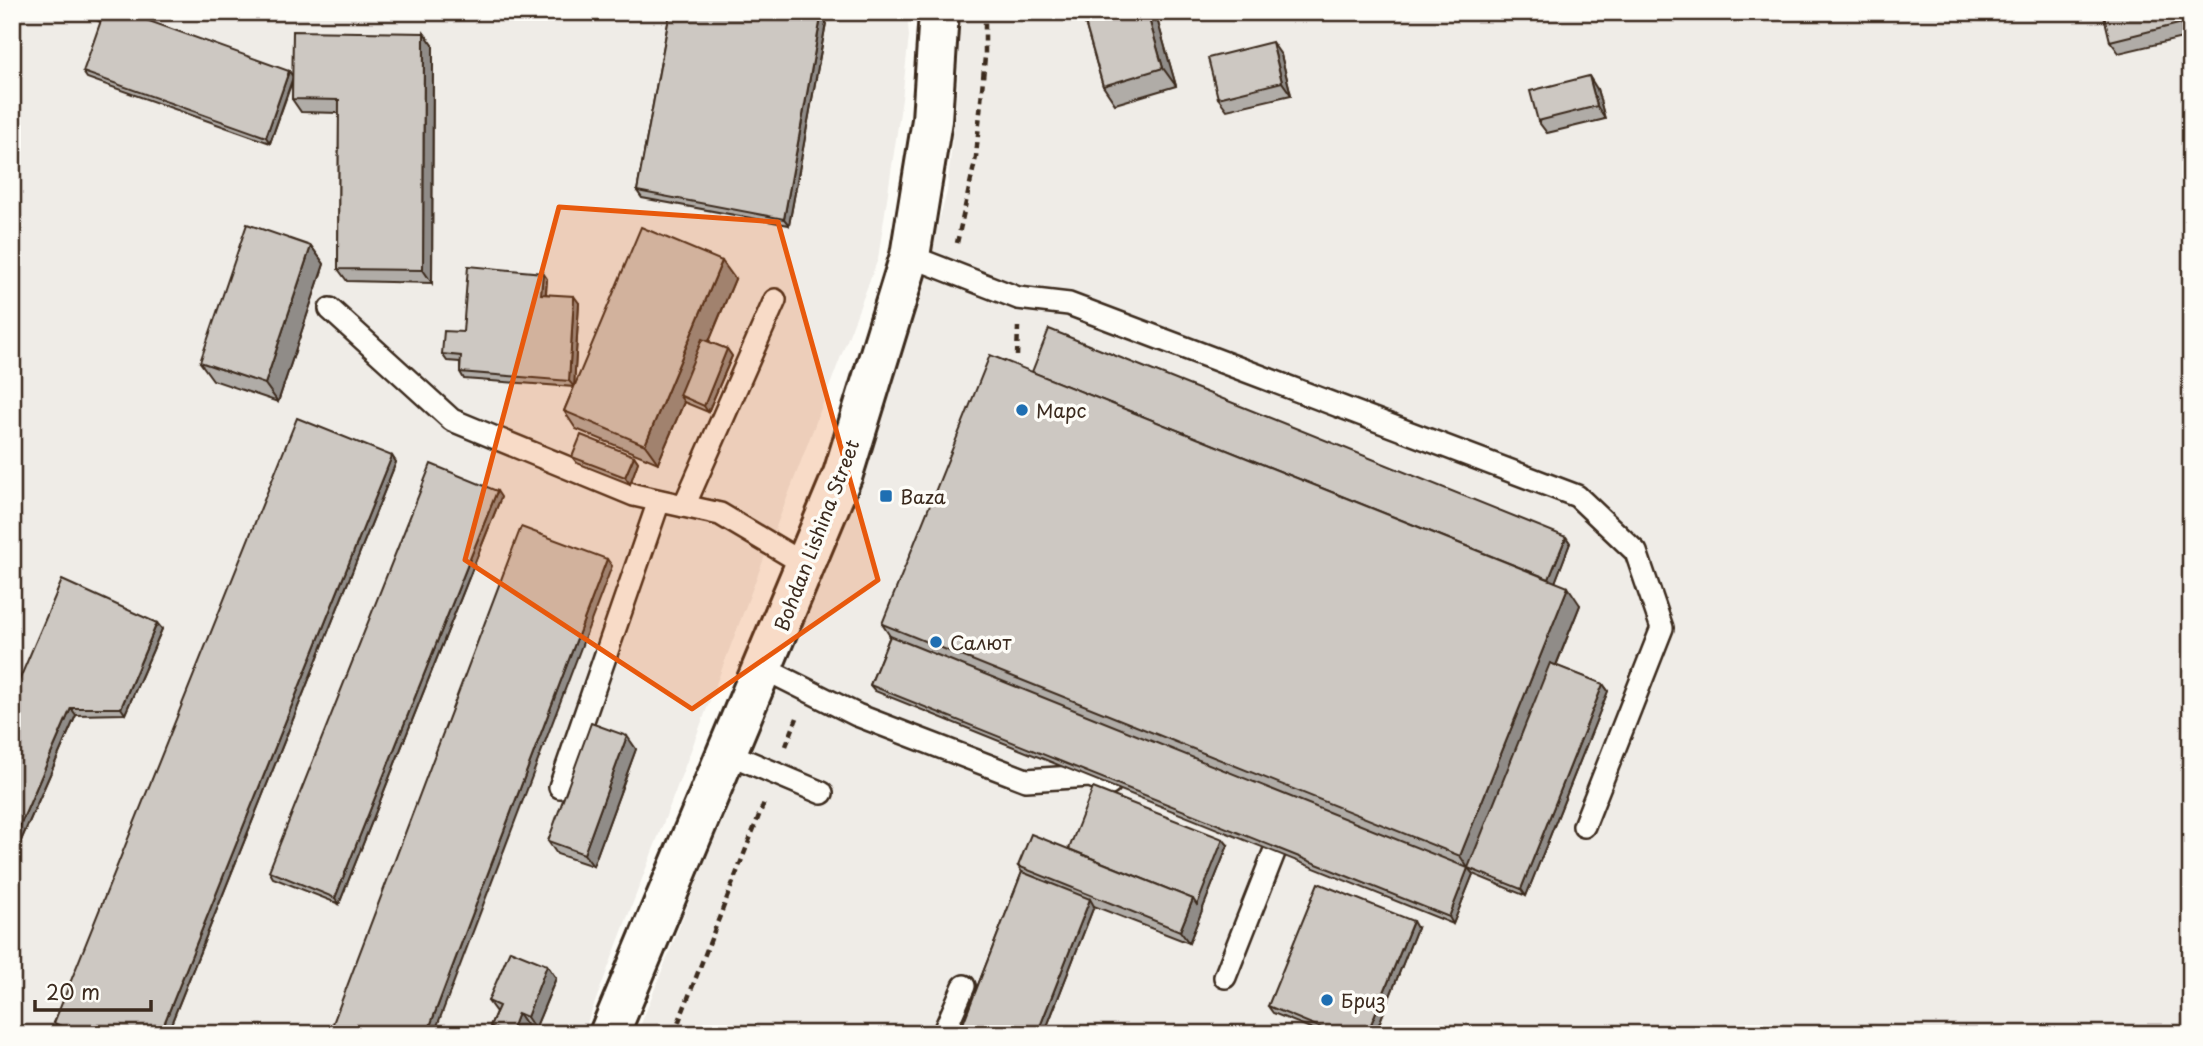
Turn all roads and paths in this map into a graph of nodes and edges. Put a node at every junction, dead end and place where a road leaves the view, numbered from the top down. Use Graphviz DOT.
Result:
graph roads {
  1 [pos="939,12"];
  2 [pos="910,256"];
  3 [pos="775,300"];
  4 [pos="330,309"];
  5 [pos="659,501"];
  6 [pos="684,506"];
  7 [pos="806,565"];
  8 [pos="763,668"];
  9 [pos="808,690"];
  10 [pos="727,753"];
  11 [pos="776,773"];
  12 [pos="560,787"];
  13 [pos="1127,791"];
  14 [pos="822,793"];
  15 [pos="1584,826"];
  16 [pos="1299,860"];
  17 [pos="1225,977"];
  18 [pos="964,986"];
  19 [pos="609,1034"];
  20 [pos="674,1034"];
  21 [pos="943,1034"];
  1 -- 2 [label="main road, Bohdan Lishina Street"];
  2 -- 7 [label="main road, Bohdan Lishina Street"];
  2 -- 15 [label="lane"];
  3 -- 6 [label="lane"];
  4 -- 5 [label="lane"];
  5 -- 6 [label="lane"];
  5 -- 12 [label="lane"];
  6 -- 7 [label="lane"];
  7 -- 8 [label="main road, Bohdan Lishina Street"];
  8 -- 9 [label="lane"];
  8 -- 10 [label="main road, Bohdan Lishina Street"];
  9 -- 11 [label="path"];
  9 -- 13 [label="lane"];
  10 -- 11 [label="lane"];
  10 -- 19 [label="main road, Bohdan Lishina Street"];
  11 -- 14 [label="lane"];
  11 -- 20 [label="path"];
  16 -- 17 [label="lane"];
  18 -- 21 [label="lane"];
}
